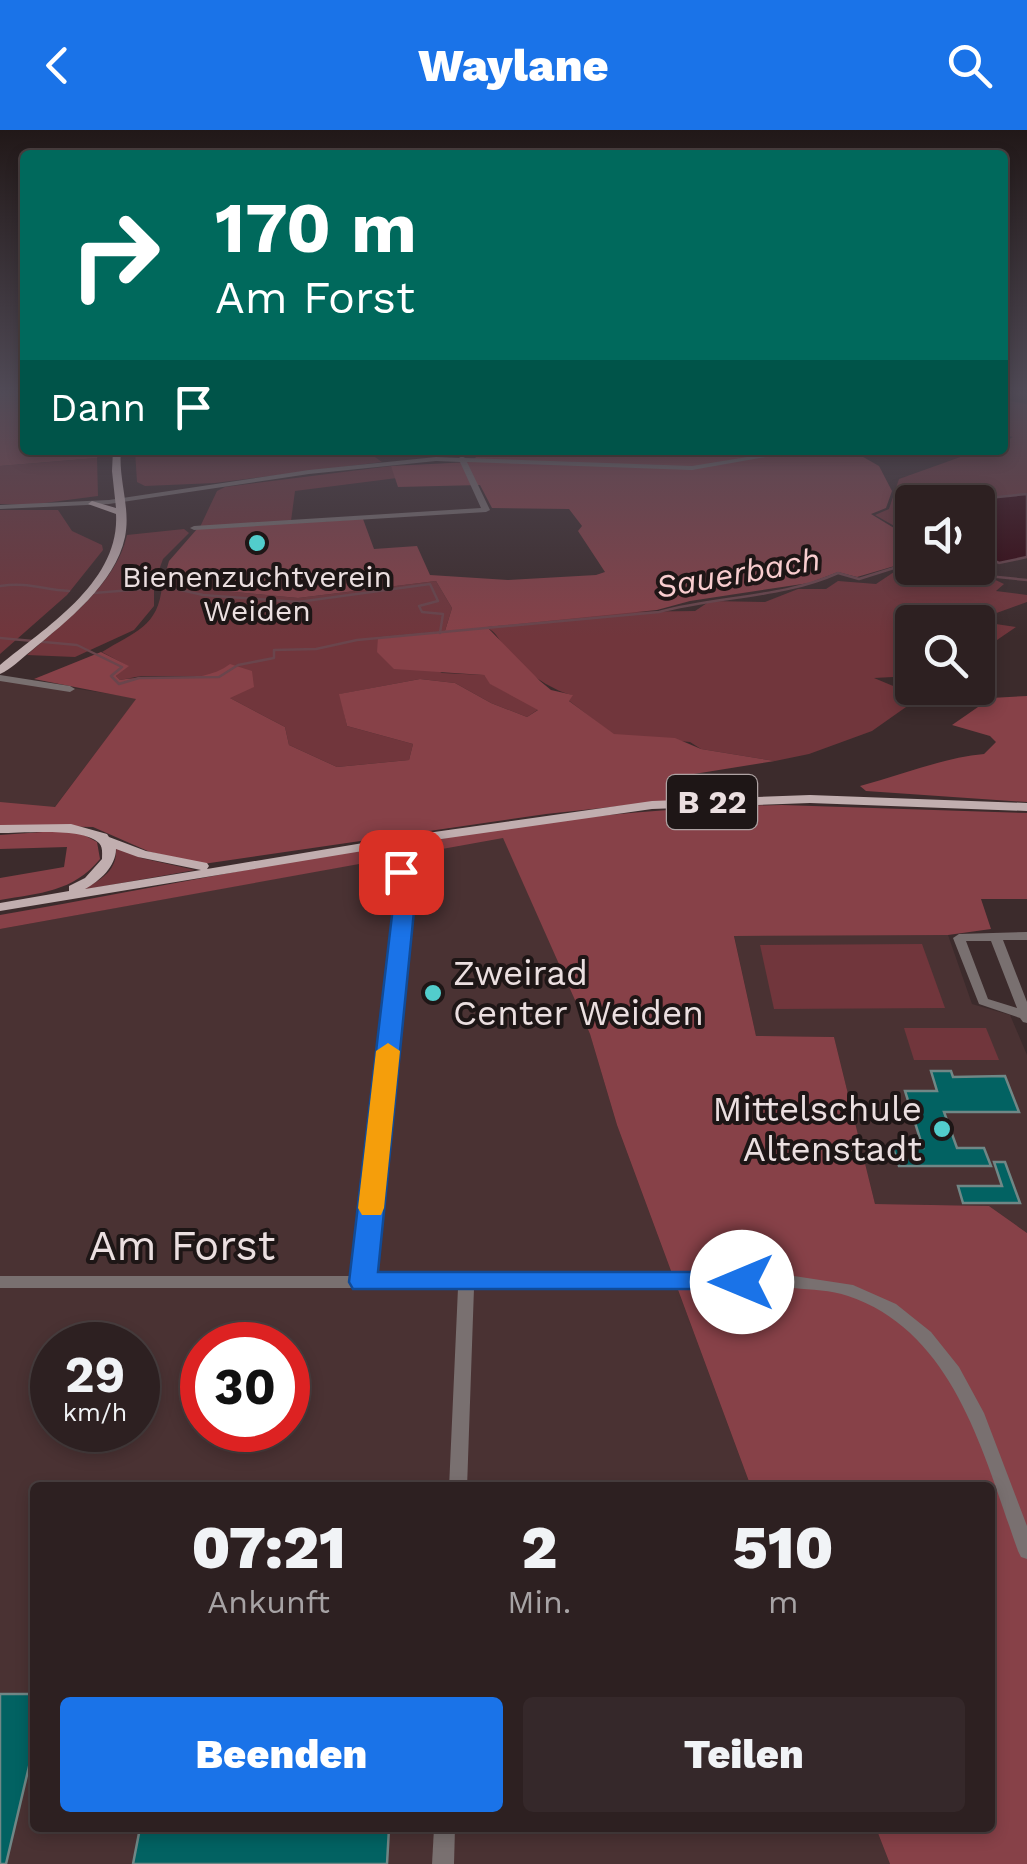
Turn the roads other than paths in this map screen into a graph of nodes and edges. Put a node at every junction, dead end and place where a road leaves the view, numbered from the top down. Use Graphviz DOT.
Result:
graph roads {
  1 [pos="115,475"];
  2 [pos="296,475"];
  3 [pos="470,475"];
  4 [pos="92,504"];
  5 [pos="0,507"];
  6 [pos="119,512"];
  7 [pos="194,528"];
  8 [pos="0,675"];
  9 [pos="70,688"];
  10 [pos="1027,807"];
  11 [pos="0,829"];
  12 [pos="102,837"];
  13 [pos="241,866"];
  14 [pos="53,898"];
  15 [pos="0,907"];
  16 [pos="402,912"];
  17 [pos="1027,936"];
  18 [pos="996,937"];
  19 [pos="1026,1017"];
  20 [pos="0,1282"];
  21 [pos="363,1282"];
  22 [pos="466,1282"];
  23 [pos="458,1482"];
  24 [pos="1027,1552"];
  1 -- 6 [label="main road"];
  2 -- 6 [label="street"];
  3 -- 7 [label="street"];
  4 -- 5 [label="street"];
  4 -- 6 [label="main road"];
  6 -- 8 [label="main road"];
  8 -- 9 [label="street"];
  10 -- 13 [label="main road, B 22"];
  11 -- 12 [label="main road"];
  12 -- 13 [label="main road"];
  12 -- 14 [label="main road"];
  13 -- 14 [label="main road, B 22"];
  14 -- 15 [label="main road, B 22"];
  16 -- 21 [label="street"];
  17 -- 18 [label="street"];
  18 -- 19 [label="street"];
  18 -- 19 [label="street"];
  20 -- 21 [label="street, Am Forst"];
  21 -- 22 [label="street, Am Forst"];
  22 -- 23 [label="street"];
  22 -- 24 [label="street, Am Forst"];
}
